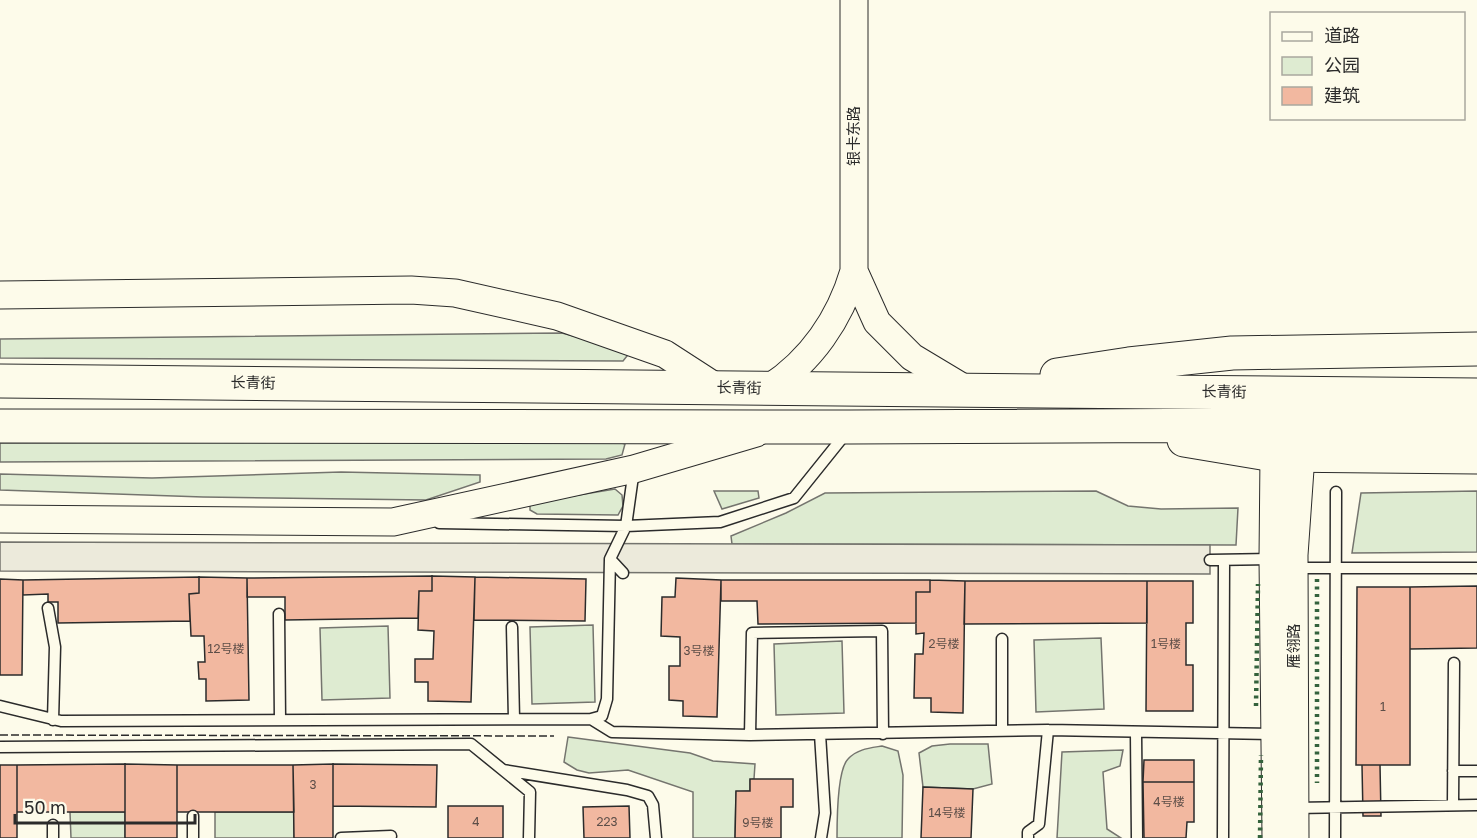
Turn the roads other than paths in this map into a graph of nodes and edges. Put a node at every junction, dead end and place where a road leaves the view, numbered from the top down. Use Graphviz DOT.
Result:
graph roads {
  1 [pos="854,0"];
  2 [pos="854,271"];
  3 [pos="0,295"];
  4 [pos="1477,349"];
  5 [pos="0,381"];
  6 [pos="716,387"];
  7 [pos="769,388"];
  8 [pos="967,390"];
  9 [pos="1477,395"];
  10 [pos="1355,408"];
  11 [pos="1477,424"];
  12 [pos="1091,425"];
  13 [pos="0,426"];
  14 [pos="776,427"];
  15 [pos="850,427"];
  16 [pos="1288,455"];
  17 [pos="1477,457"];
  18 [pos="634,469"];
  19 [pos="1336,492"];
  20 [pos="0,519"];
  21 [pos="393,522"];
  22 [pos="626,526"];
  23 [pos="610,559"];
  24 [pos="1210,560"];
  25 [pos="1224,560"];
  26 [pos="1283,563"];
  27 [pos="1335,568"];
  28 [pos="1477,568"];
  29 [pos="623,573"];
  30 [pos="48,608"];
  31 [pos="279,614"];
  32 [pos="512,627"];
  33 [pos="1002,639"];
  34 [pos="1454,663"];
  35 [pos="0,706"];
  36 [pos="514,719"];
  37 [pos="591,719"];
  38 [pos="53,720"];
  39 [pos="280,720"];
  40 [pos="1002,730"];
  41 [pos="1047,730"];
  42 [pos="820,734"];
  43 [pos="883,734"];
  44 [pos="1136,734"];
  45 [pos="1274,734"];
  46 [pos="750,735"];
  47 [pos="1224,735"];
  48 [pos="0,747"];
  49 [pos="503,770"];
  50 [pos="1453,771"];
  51 [pos="1477,771"];
  52 [pos="1453,805"];
  53 [pos="1477,805"];
  54 [pos="1335,807"];
  55 [pos="1295,808"];
  56 [pos="193,816"];
  57 [pos="53,825"];
  58 [pos="391,836"];
  59 [pos="53,838"];
  60 [pos="193,838"];
  61 [pos="341,838"];
  62 [pos="530,838"];
  63 [pos="656,838"];
  64 [pos="821,838"];
  65 [pos="1028,838"];
  66 [pos="1137,838"];
  67 [pos="1223,838"];
  68 [pos="1276,838"];
  69 [pos="1295,838"];
  70 [pos="1335,838"];
  1 -- 2 [label="street, 银卡东路"];
  2 -- 7 [label="street"];
  2 -- 8 [label="street"];
  3 -- 6 [label="street"];
  4 -- 8 [label="highway"];
  5 -- 6 [label="highway, 长青街"];
  6 -- 7 [label="highway, 长青街"];
  7 -- 8 [label="highway, 长青街"];
  8 -- 10 [label="highway, 长青街"];
  9 -- 10 [label="highway, 长青街"];
  10 -- 11 [label="highway, 长青街"];
  10 -- 12 [label="highway, 长青街"];
  12 -- 15 [label="highway, 长青街"];
  12 -- 16 [label="highway"];
  13 -- 14 [label="highway, 长青街"];
  14 -- 15 [label="highway, 长青街"];
  14 -- 18 [label="street"];
  15 -- 22 [label="lane"];
  16 -- 17 [label="highway"];
  16 -- 26 [label="street, 雁翎路"];
  18 -- 21 [label="street"];
  18 -- 22 [label="lane"];
  19 -- 27 [label="lane"];
  20 -- 21 [label="street"];
  21 -- 22 [label="lane"];
  22 -- 23 [label="lane"];
  23 -- 29 [label="lane"];
  23 -- 37 [label="lane"];
  24 -- 25 [label="lane"];
  25 -- 26 [label="lane"];
  25 -- 47 [label="lane"];
  26 -- 27 [label="lane"];
  26 -- 45 [label="street, 雁翎路"];
  26 -- 55 [label="street, 雁翎路"];
  27 -- 28 [label="lane"];
  27 -- 54 [label="lane"];
  30 -- 38 [label="lane"];
  31 -- 39 [label="lane"];
  32 -- 36 [label="lane"];
  33 -- 40 [label="lane"];
  34 -- 50 [label="lane"];
  35 -- 38 [label="lane"];
  36 -- 37 [label="lane"];
  36 -- 39 [label="lane"];
  37 -- 46 [label="lane"];
  38 -- 39 [label="lane"];
  40 -- 41 [label="lane"];
  40 -- 43 [label="lane"];
  41 -- 44 [label="lane"];
  41 -- 65 [label="lane"];
  42 -- 43 [label="lane"];
  42 -- 46 [label="lane"];
  42 -- 64 [label="lane"];
  43 -- 46 [label="lane"];
  44 -- 47 [label="lane"];
  44 -- 66 [label="lane"];
  45 -- 47 [label="lane"];
  45 -- 68 [label="street, 雁翎路"];
  47 -- 67 [label="lane"];
  48 -- 49 [label="lane"];
  49 -- 62 [label="lane"];
  49 -- 63 [label="lane"];
  50 -- 51 [label="lane"];
  50 -- 52 [label="lane"];
  52 -- 53 [label="lane"];
  52 -- 54 [label="lane"];
  54 -- 55 [label="lane"];
  54 -- 70 [label="lane"];
  55 -- 69 [label="street, 雁翎路"];
  56 -- 60 [label="lane"];
  57 -- 59 [label="lane"];
  58 -- 61 [label="lane"];
}
